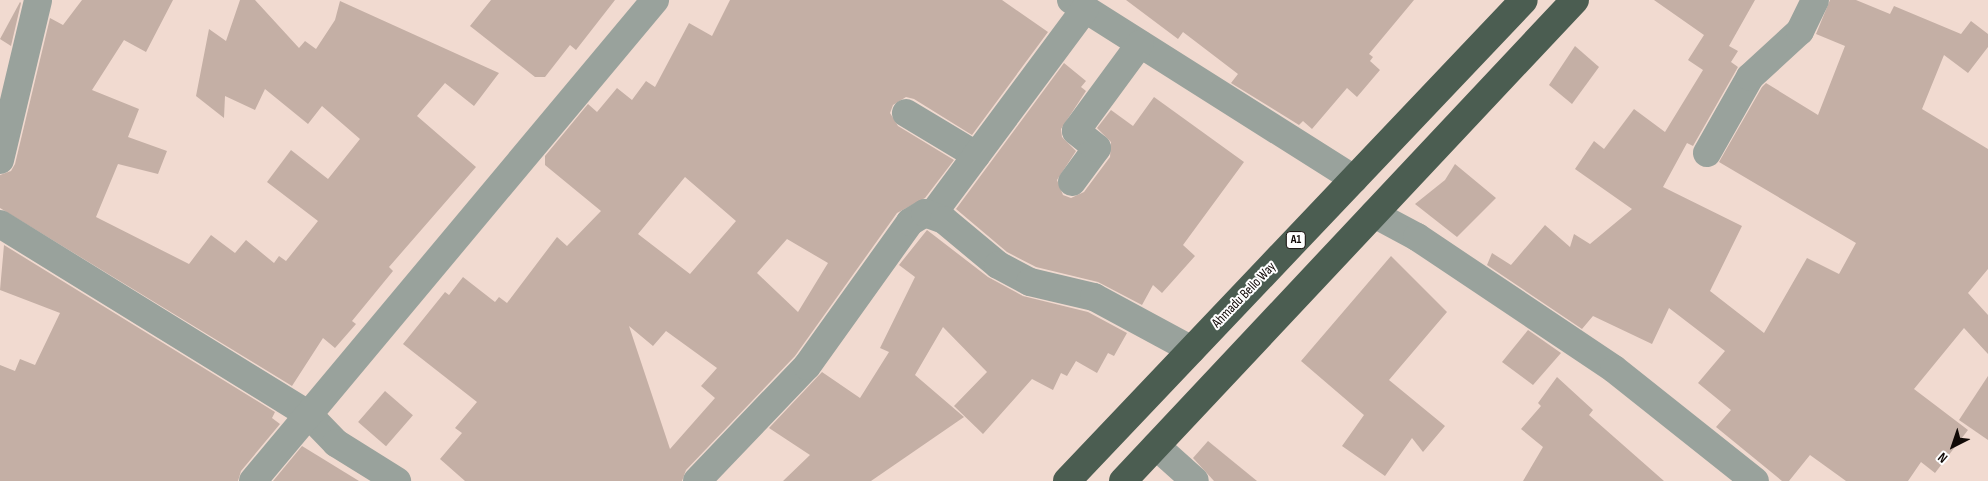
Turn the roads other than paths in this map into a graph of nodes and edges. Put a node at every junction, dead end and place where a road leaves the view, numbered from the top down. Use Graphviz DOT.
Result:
graph roads {
  1 [pos="38,0"];
  2 [pos="656,0"];
  3 [pos="1524,0"];
  4 [pos="1575,0"];
  5 [pos="1815,0"];
  6 [pos="1078,5"];
  7 [pos="1140,44"];
  8 [pos="906,113"];
  9 [pos="1707,153"];
  10 [pos="976,156"];
  11 [pos="0,160"];
  12 [pos="1354,180"];
  13 [pos="1072,182"];
  14 [pos="1374,214"];
  15 [pos="932,215"];
  16 [pos="0,224"];
  17 [pos="1192,350"];
  18 [pos="309,415"];
  19 [pos="1156,446"];
  20 [pos="253,481"];
  21 [pos="396,481"];
  22 [pos="697,481"];
  23 [pos="1067,481"];
  24 [pos="1123,481"];
  25 [pos="1195,481"];
  26 [pos="1755,481"];
  1 -- 11 [label="street"];
  2 -- 18 [label="street"];
  3 -- 12 [label="highway, Ahmadu Bello Way / A1"];
  4 -- 14 [label="highway"];
  5 -- 9 [label="street"];
  6 -- 7 [label="street"];
  6 -- 10 [label="street"];
  7 -- 12 [label="street"];
  7 -- 13 [label="street"];
  8 -- 10 [label="street"];
  10 -- 15 [label="street"];
  12 -- 17 [label="highway, Ahmadu Bello Way / A1"];
  14 -- 19 [label="highway"];
  14 -- 26 [label="street"];
  15 -- 17 [label="street"];
  15 -- 22 [label="street"];
  16 -- 18 [label="street"];
  17 -- 23 [label="highway, Ahmadu Bello Way / A1"];
  18 -- 20 [label="street"];
  18 -- 21 [label="street"];
  19 -- 24 [label="highway"];
  19 -- 25 [label="street"];
}
